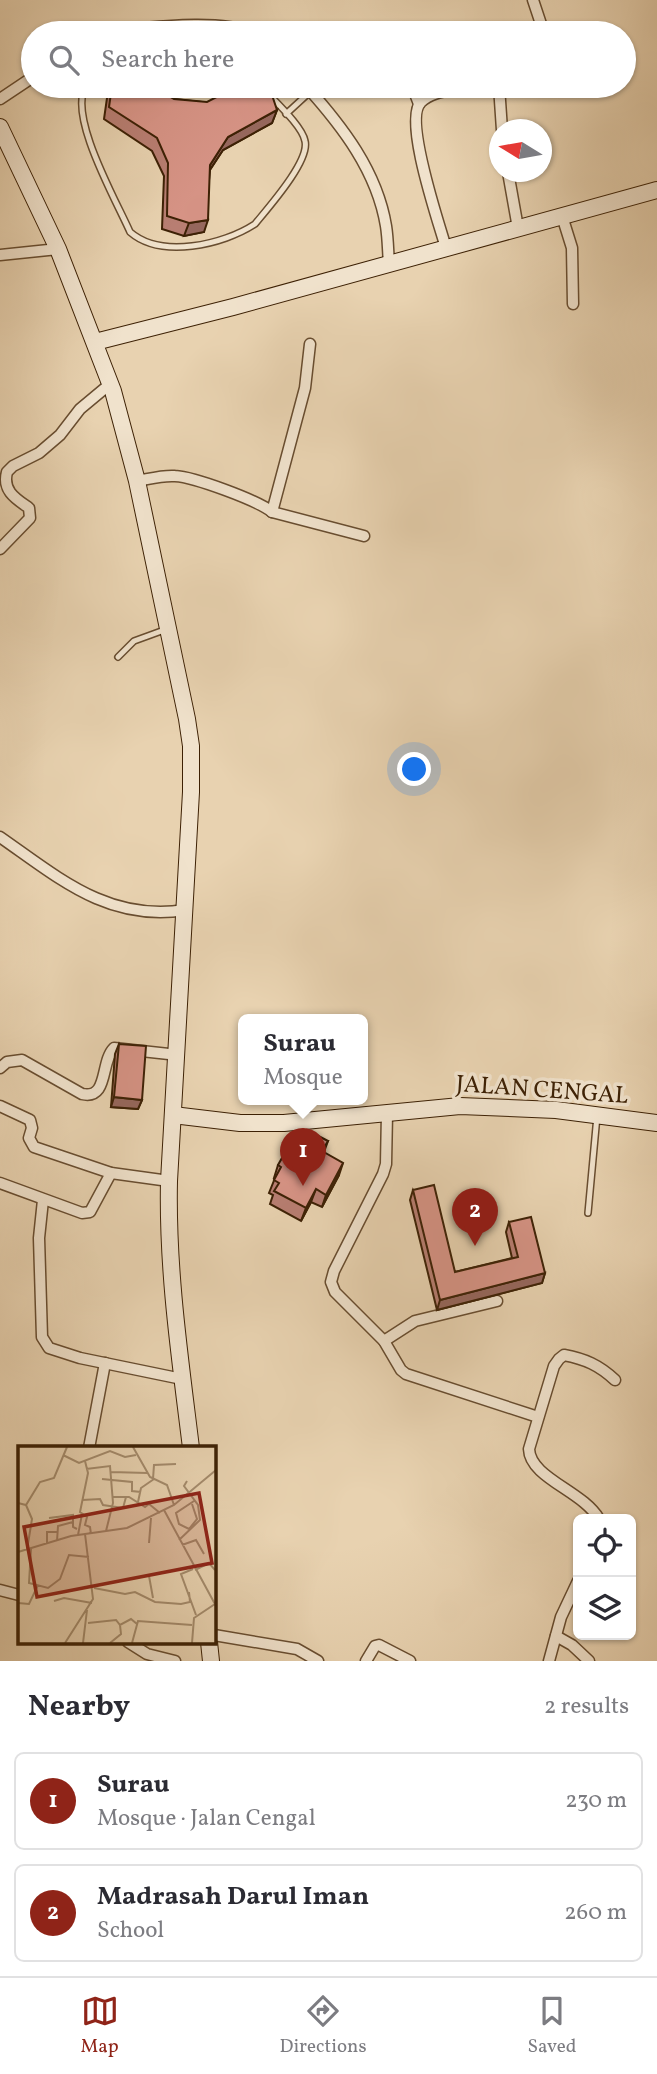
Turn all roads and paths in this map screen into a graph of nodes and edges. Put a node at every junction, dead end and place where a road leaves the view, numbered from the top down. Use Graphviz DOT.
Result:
graph roads {
  1 [pos="533,0"];
  2 [pos="540,21"];
  3 [pos="21,85"];
  4 [pos="82,98"];
  5 [pos="272,98"];
  6 [pos="300,98"];
  7 [pos="316,98"];
  8 [pos="417,98"];
  9 [pos="428,98"];
  10 [pos="500,98"];
  11 [pos="0,99"];
  12 [pos="419,104"];
  13 [pos="286,114"];
  14 [pos="501,119"];
  15 [pos="0,127"];
  16 [pos="510,182"];
  17 [pos="657,190"];
  18 [pos="562,216"];
  19 [pos="518,228"];
  20 [pos="446,248"];
  21 [pos="58,249"];
  22 [pos="0,255"];
  23 [pos="389,264"];
  24 [pos="573,304"];
  25 [pos="94,342"];
  26 [pos="310,344"];
  27 [pos="110,384"];
  28 [pos="137,481"];
  29 [pos="272,512"];
  30 [pos="364,537"];
  31 [pos="0,549"];
  32 [pos="167,629"];
  33 [pos="118,657"];
  34 [pos="0,837"];
  35 [pos="185,910"];
  36 [pos="178,1055"];
  37 [pos="0,1068"];
  38 [pos="0,1107"];
  39 [pos="387,1113"];
  40 [pos="173,1115"];
  41 [pos="597,1116"];
  42 [pos="657,1123"];
  43 [pos="111,1173"];
  44 [pos="169,1181"];
  45 [pos="0,1183"];
  46 [pos="43,1200"];
  47 [pos="588,1213"];
  48 [pos="497,1301"];
  49 [pos="384,1341"];
  50 [pos="105,1363"];
  51 [pos="182,1379"];
  52 [pos="615,1380"];
  53 [pos="538,1418"];
  54 [pos="89,1446"];
  55 [pos="191,1446"];
  56 [pos="595,1514"];
  57 [pos="0,1590"];
  58 [pos="573,1592"];
  59 [pos="18,1595"];
  60 [pos="215,1635"];
  61 [pos="556,1636"];
  62 [pos="131,1644"];
  63 [pos="175,1661"];
  64 [pos="318,1661"];
  65 [pos="366,1661"];
  66 [pos="410,1661"];
  67 [pos="549,1661"];
  68 [pos="589,1661"];
  1 -- 2 [label="street"];
  3 -- 11 [label="street"];
  4 -- 13 [label="lane"];
  5 -- 13 [label="lane"];
  6 -- 13 [label="lane"];
  7 -- 23 [label="street"];
  8 -- 12 [label="street"];
  9 -- 12 [label="street"];
  10 -- 14 [label="street"];
  12 -- 20 [label="street"];
  15 -- 21 [label="main road"];
  16 -- 19 [label="street"];
  17 -- 18 [label="main road"];
  18 -- 19 [label="main road"];
  18 -- 24 [label="street"];
  19 -- 20 [label="main road"];
  20 -- 23 [label="main road"];
  21 -- 22 [label="street"];
  21 -- 25 [label="main road"];
  23 -- 25 [label="main road"];
  25 -- 27 [label="main road"];
  26 -- 29 [label="street"];
  27 -- 28 [label="main road"];
  27 -- 31 [label="street"];
  28 -- 29 [label="street"];
  28 -- 32 [label="main road"];
  29 -- 30 [label="street"];
  32 -- 33 [label="lane"];
  32 -- 35 [label="main road"];
  34 -- 35 [label="street"];
  35 -- 36 [label="main road"];
  36 -- 37 [label="street"];
  36 -- 40 [label="main road"];
  38 -- 43 [label="street"];
  39 -- 40 [label="main road, JALAN CENGAL"];
  39 -- 41 [label="main road, JALAN CENGAL"];
  39 -- 49 [label="street"];
  40 -- 44 [label="main road"];
  41 -- 42 [label="main road, JALAN CENGAL"];
  41 -- 47 [label="lane"];
  43 -- 44 [label="street"];
  43 -- 46 [label="street"];
  44 -- 51 [label="main road"];
  45 -- 46 [label="street"];
  46 -- 50 [label="street"];
  48 -- 49 [label="street"];
  49 -- 53 [label="street"];
  50 -- 51 [label="street"];
  50 -- 54 [label="street"];
  51 -- 55 [label="main road"];
  52 -- 53 [label="street"];
  53 -- 56 [label="street"];
  57 -- 59 [label="street"];
  58 -- 61 [label="street"];
  60 -- 64 [label="street"];
  61 -- 67 [label="street"];
  61 -- 68 [label="street"];
  62 -- 63 [label="street"];
  65 -- 66 [label="street"];
}
